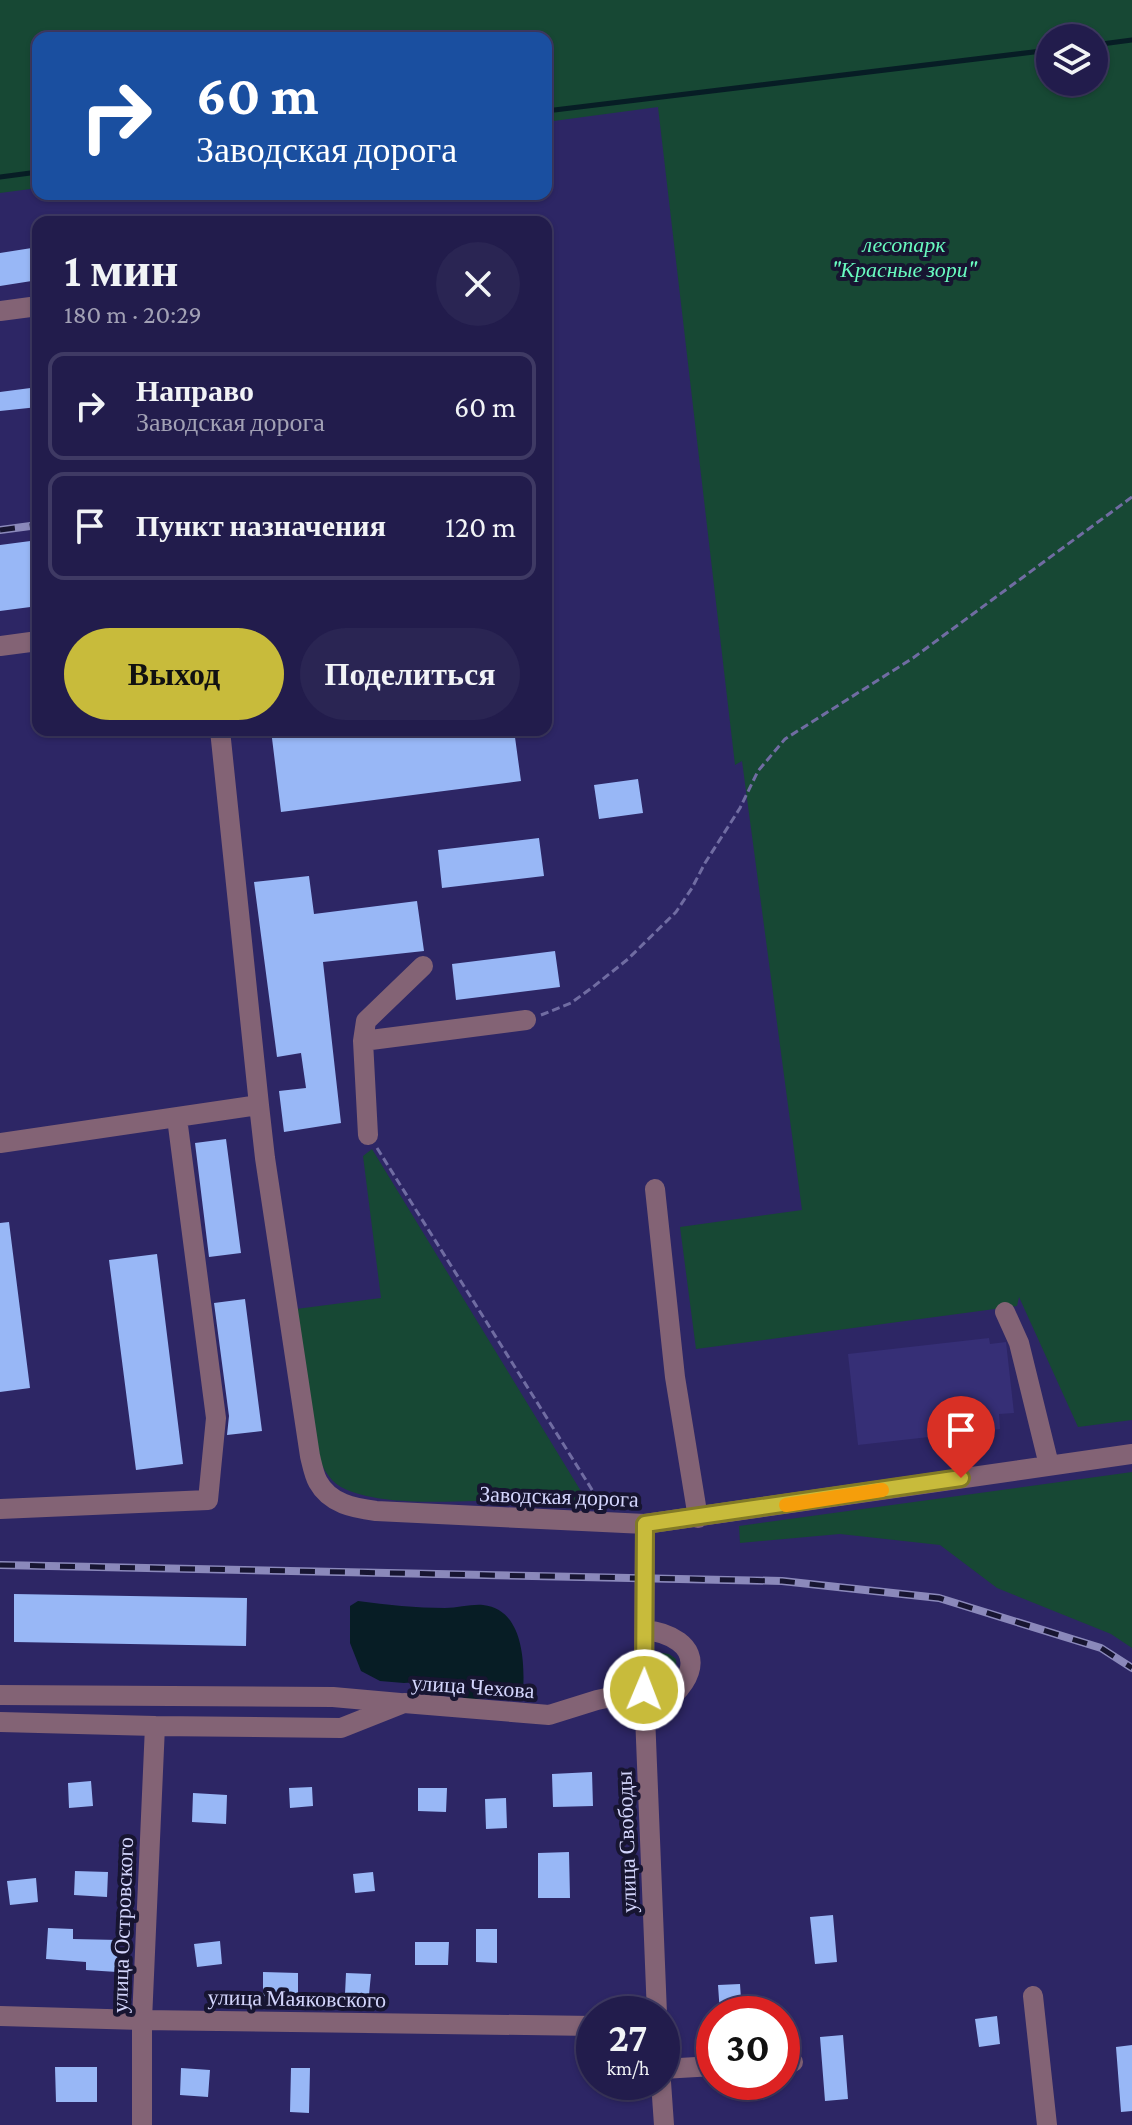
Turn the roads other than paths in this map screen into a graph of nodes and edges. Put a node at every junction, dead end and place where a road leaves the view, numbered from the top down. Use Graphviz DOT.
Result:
graph roads {
  1 [pos="32,307"];
  2 [pos="0,311"];
  3 [pos="32,642"];
  4 [pos="0,646"];
  5 [pos="221,736"];
  6 [pos="423,966"];
  7 [pos="526,1020"];
  8 [pos="363,1041"];
  9 [pos="259,1105"];
  10 [pos="177,1118"];
  11 [pos="368,1135"];
  12 [pos="0,1143"];
  13 [pos="655,1189"];
  14 [pos="1005,1312"];
  15 [pos="1132,1454"];
  16 [pos="1049,1465"];
  17 [pos="0,1509"];
  18 [pos="698,1518"];
  19 [pos="645,1524"];
  20 [pos="645,1630"];
  21 [pos="644,1690"];
  22 [pos="0,1695"];
  23 [pos="404,1703"];
  24 [pos="645,1719"];
  25 [pos="0,1722"];
  26 [pos="155,1726"];
  27 [pos="656,1996"];
  28 [pos="1033,1996"];
  29 [pos="0,2016"];
  30 [pos="142,2020"];
  31 [pos="576,2026"];
  32 [pos="662,2100"];
  33 [pos="142,2125"];
  34 [pos="664,2125"];
  35 [pos="1047,2125"];
  1 -- 2 [label="street"];
  3 -- 4 [label="street"];
  5 -- 9 [label="street, Заводская дорога"];
  6 -- 8 [label="street"];
  7 -- 8 [label="street"];
  8 -- 11 [label="street"];
  9 -- 10 [label="street"];
  9 -- 19 [label="street, Заводская дорога"];
  10 -- 12 [label="street"];
  10 -- 17 [label="street"];
  13 -- 18 [label="street"];
  14 -- 16 [label="street"];
  15 -- 16 [label="street, Заводская дорога"];
  16 -- 18 [label="street, Заводская дорога"];
  18 -- 19 [label="street, Заводская дорога"];
  19 -- 20 [label="street, улица Свободы"];
  20 -- 21 [label="street, улица Свободы"];
  20 -- 24 [label="street"];
  21 -- 23 [label="street, улица Чехова"];
  21 -- 24 [label="street, улица Свободы"];
  22 -- 23 [label="street"];
  23 -- 26 [label="street, улица Чехова"];
  24 -- 27 [label="street, улица Свободы"];
  25 -- 26 [label="street, улица Чехова"];
  26 -- 30 [label="street, улица Островского"];
  28 -- 35 [label="street"];
  29 -- 30 [label="street, улица Маяковского"];
  30 -- 31 [label="street, улица Маяковского"];
  30 -- 33 [label="street, улица Островского"];
  32 -- 34 [label="street"];
}
